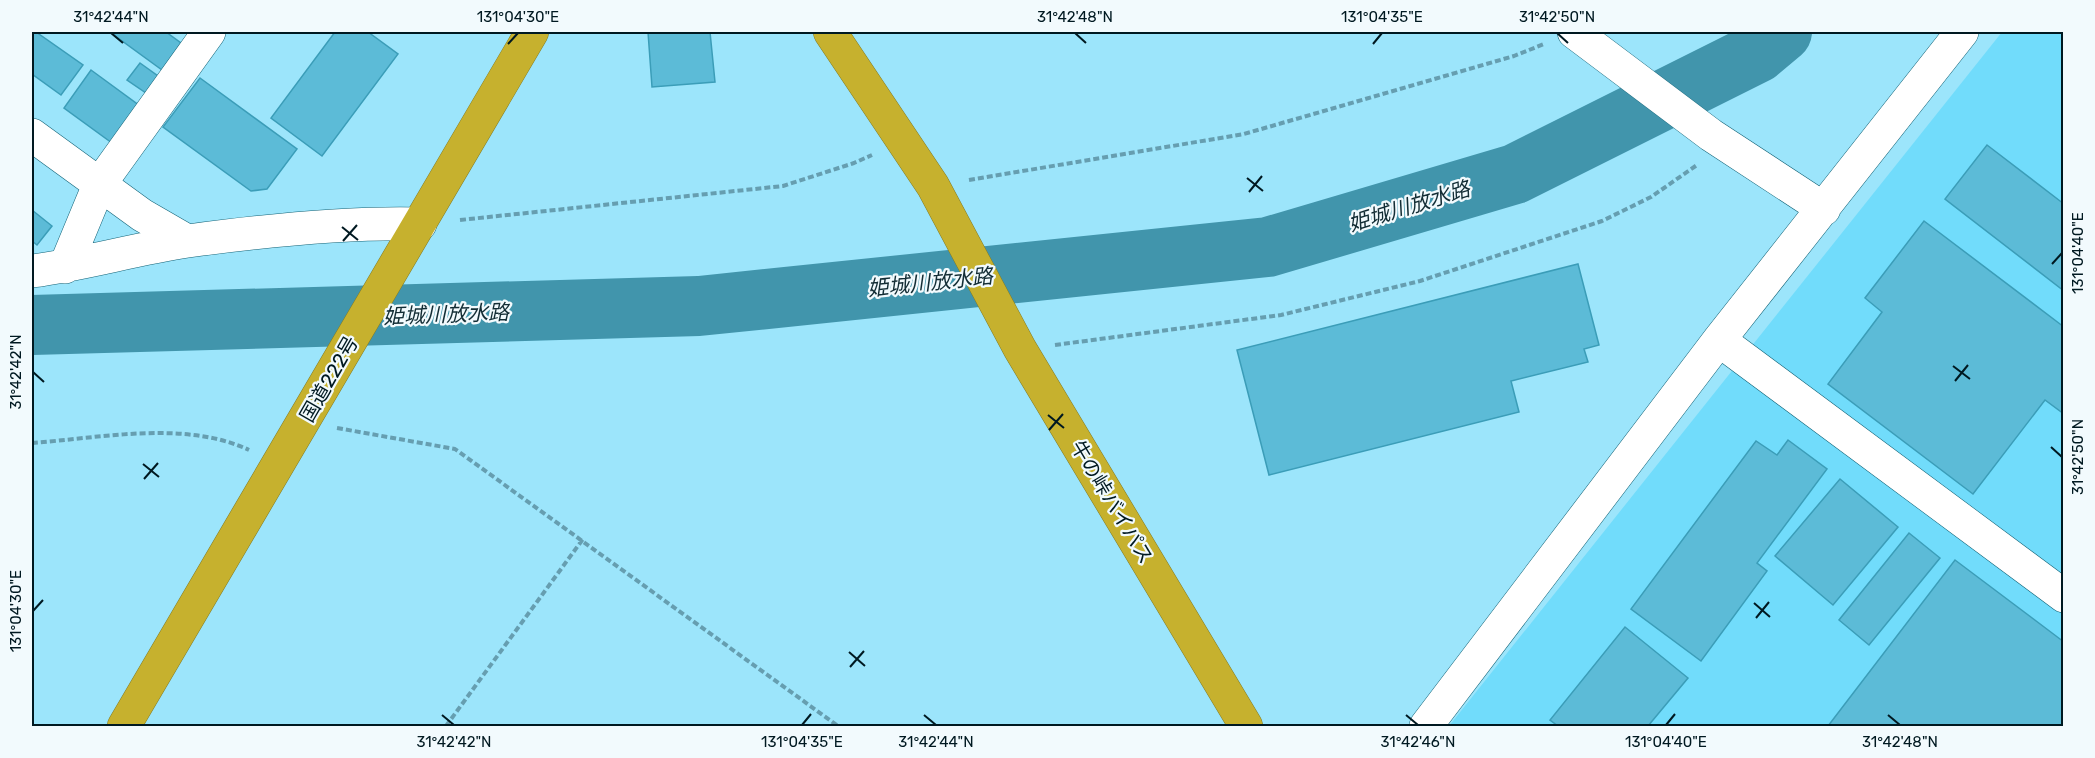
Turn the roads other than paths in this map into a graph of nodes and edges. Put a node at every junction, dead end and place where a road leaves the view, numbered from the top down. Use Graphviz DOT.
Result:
graph roads {
  1 [pos="209,32"];
  2 [pos="532,32"];
  3 [pos="830,32"];
  4 [pos="1962,32"];
  5 [pos="1581,36"];
  6 [pos="32,135"];
  7 [pos="99,185"];
  8 [pos="1824,209"];
  9 [pos="420,224"];
  10 [pos="187,241"];
  11 [pos="65,267"];
  12 [pos="32,271"];
  13 [pos="1719,340"];
  14 [pos="2064,596"];
  15 [pos="124,726"];
  16 [pos="1246,726"];
  17 [pos="1426,726"];
  1 -- 7 [label="street"];
  2 -- 9 [label="highway, 国道222号"];
  3 -- 16 [label="highway, 牛の峠バイパス"];
  4 -- 8 [label="street"];
  5 -- 8 [label="street"];
  6 -- 7 [label="street"];
  7 -- 10 [label="street"];
  7 -- 11 [label="street"];
  8 -- 13 [label="street"];
  9 -- 10 [label="street"];
  9 -- 15 [label="highway, 国道222号"];
  10 -- 11 [label="street"];
  11 -- 12 [label="street"];
  13 -- 14 [label="street"];
  13 -- 17 [label="street"];
}
